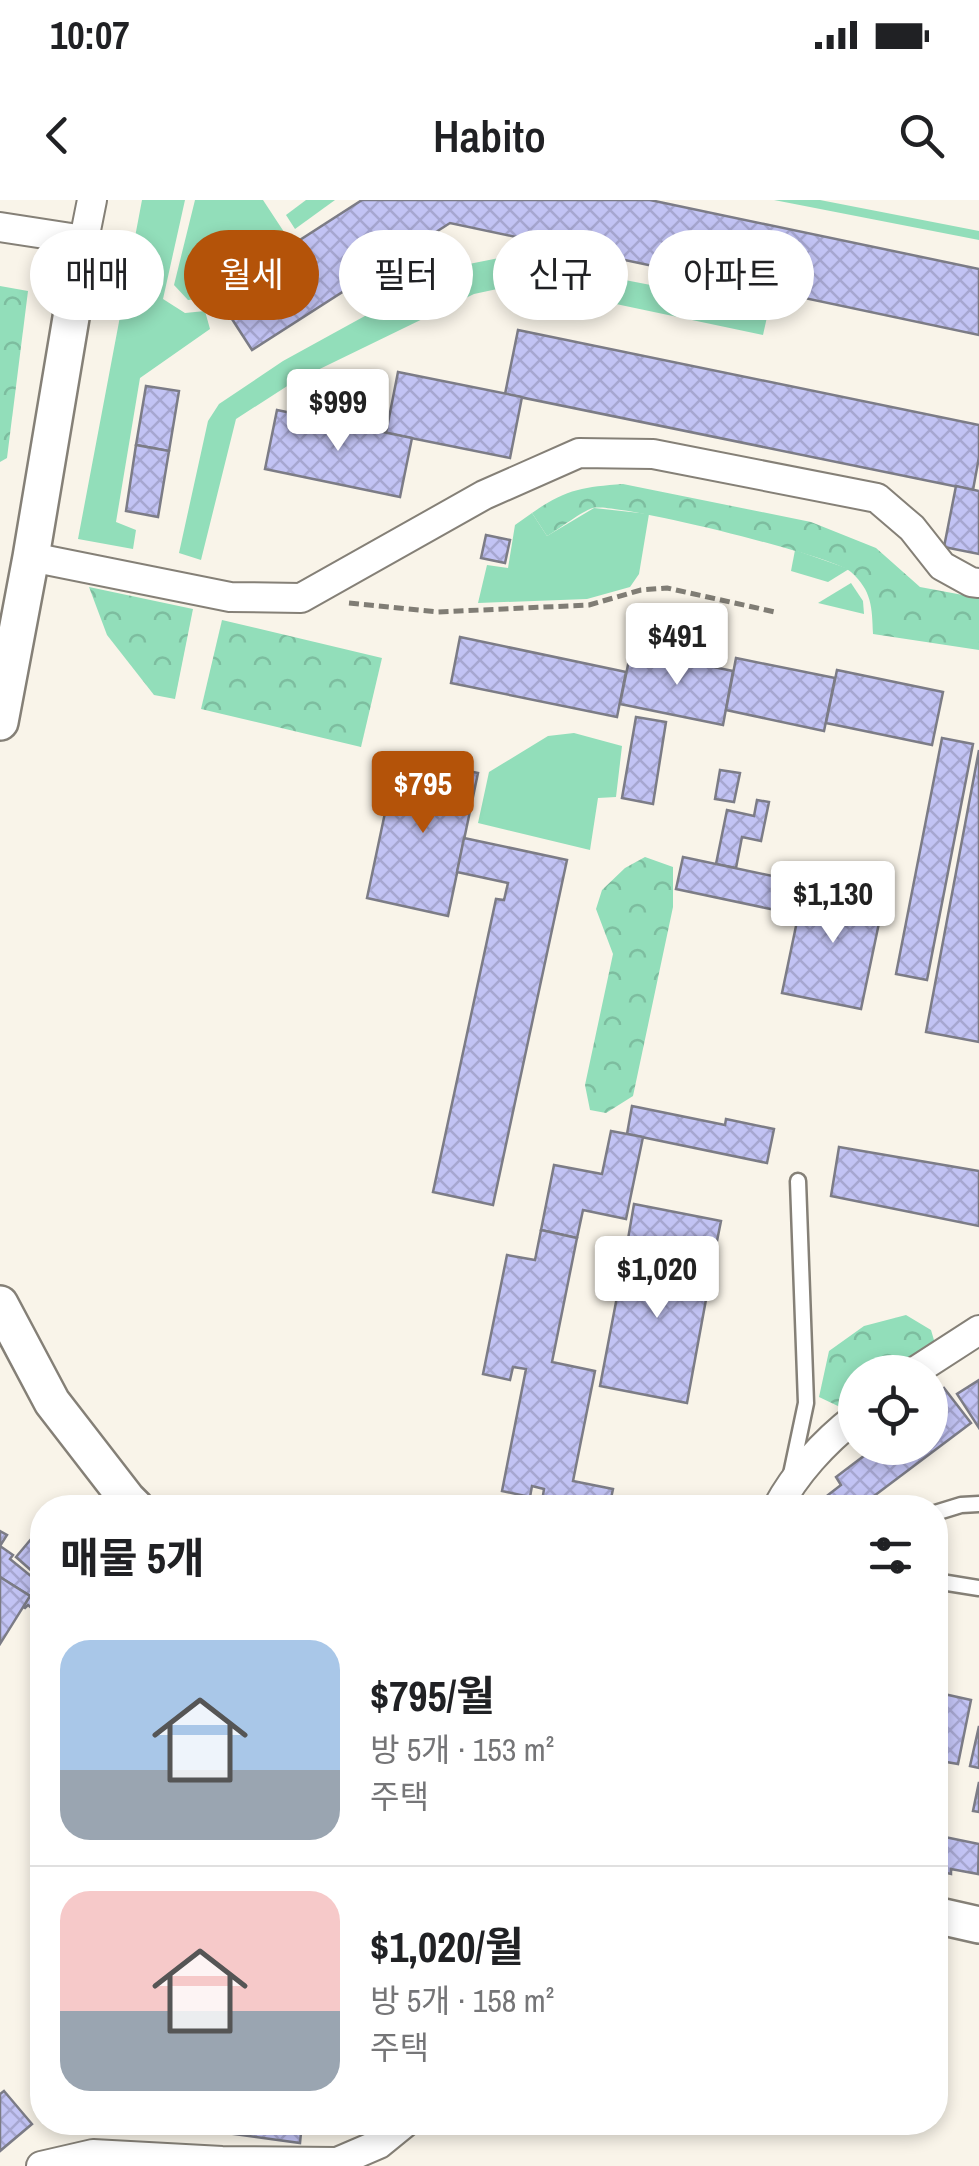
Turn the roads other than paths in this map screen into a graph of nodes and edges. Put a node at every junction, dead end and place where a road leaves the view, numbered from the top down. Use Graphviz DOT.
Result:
graph roads {
  1 [pos="92,200"];
  2 [pos="0,226"];
  3 [pos="86,230"];
  4 [pos="30,231"];
  5 [pos="71,320"];
  6 [pos="31,557"];
  7 [pos="979,583"];
  8 [pos="0,722"];
  9 [pos="798,1181"];
  10 [pos="0,1304"];
  11 [pos="979,1330"];
  12 [pos="940,1355"];
  13 [pos="838,1431"];
  14 [pos="124,1495"];
  15 [pos="783,1495"];
  16 [pos="784,1495"];
  17 [pos="979,1504"];
  18 [pos="948,1509"];
  19 [pos="948,1583"];
  20 [pos="979,1588"];
  21 [pos="948,1917"];
  22 [pos="979,1925"];
  23 [pos="390,2135"];
  24 [pos="88,2160"];
  25 [pos="41,2166"];
  1 -- 3 [label="street"];
  2 -- 4 [label="street"];
  5 -- 6 [label="street"];
  6 -- 7 [label="street"];
  6 -- 8 [label="street"];
  9 -- 15 [label="lane"];
  10 -- 14 [label="street"];
  11 -- 12 [label="street"];
  13 -- 16 [label="street"];
  17 -- 18 [label="lane"];
  19 -- 20 [label="lane"];
  21 -- 22 [label="street"];
  23 -- 24 [label="street"];
  24 -- 25 [label="street"];
}
